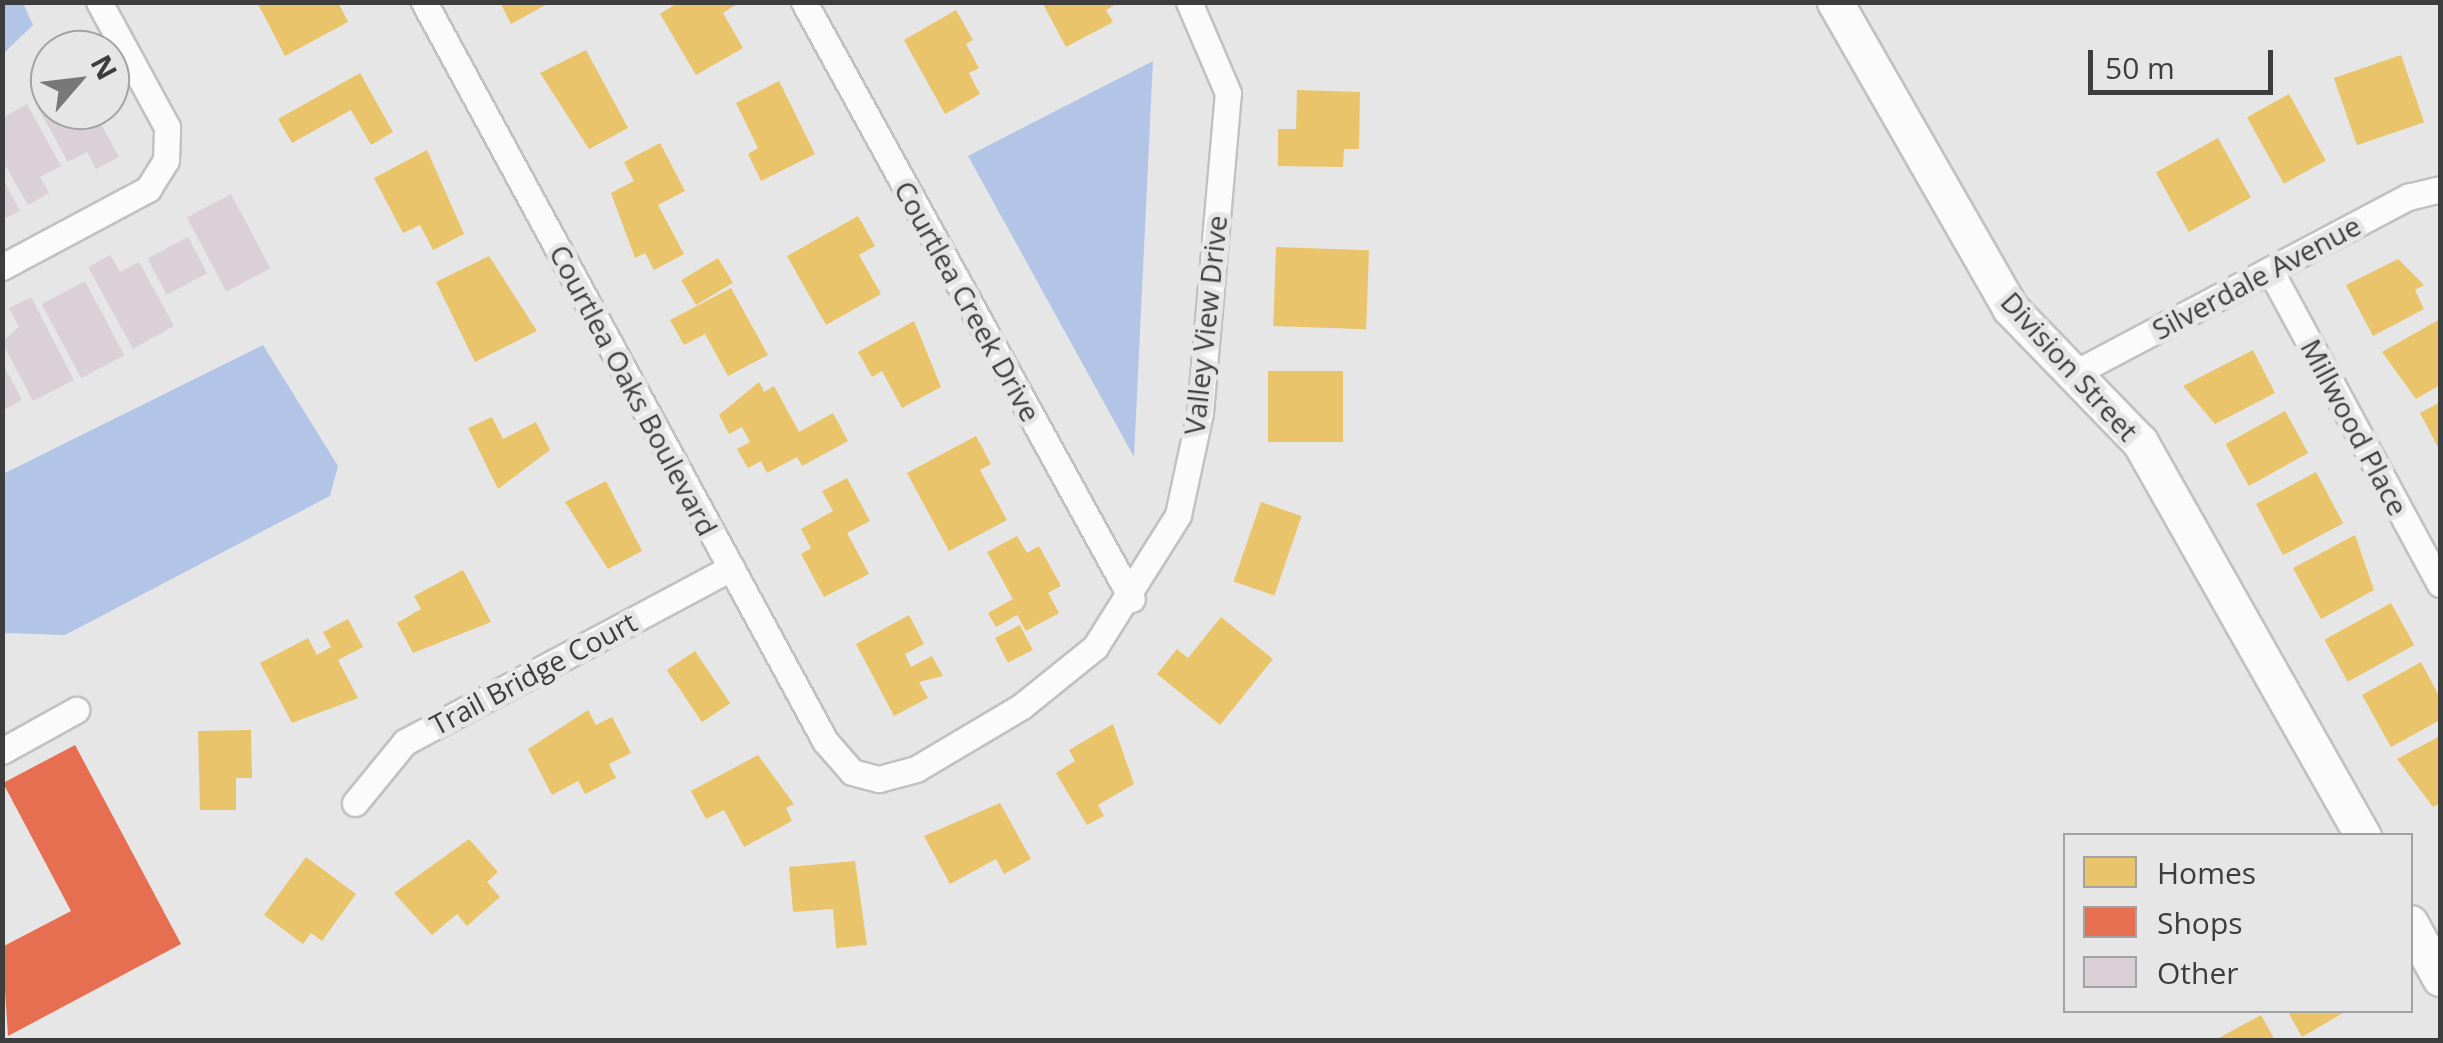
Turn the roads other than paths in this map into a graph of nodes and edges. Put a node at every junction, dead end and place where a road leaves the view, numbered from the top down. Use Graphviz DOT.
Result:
graph roads {
  1 [pos="99,2"];
  2 [pos="424,2"];
  3 [pos="804,2"];
  4 [pos="1189,2"];
  5 [pos="1835,2"];
  6 [pos="2440,189"];
  7 [pos="2,268"];
  8 [pos="2270,270"];
  9 [pos="2075,373"];
  10 [pos="731,568"];
  11 [pos="2440,584"];
  12 [pos="1132,599"];
  13 [pos="76,710"];
  14 [pos="2,750"];
  15 [pos="852,772"];
  16 [pos="355,803"];
  17 [pos="2361,833"];
  18 [pos="2413,928"];
  19 [pos="2440,978"];
  1 -- 7 [label="street"];
  2 -- 10 [label="street, Courtlea Oaks Boulevard"];
  3 -- 12 [label="street, Courtlea Creek Drive"];
  4 -- 12 [label="street, Valley View Drive"];
  5 -- 9 [label="street, Division Street"];
  6 -- 8 [label="street, Silverdale Avenue"];
  8 -- 9 [label="street, Silverdale Avenue"];
  8 -- 11 [label="street, Millwood Place"];
  9 -- 17 [label="street, Division Street"];
  10 -- 15 [label="street, Courtlea Oaks Boulevard"];
  10 -- 16 [label="street, Trail Bridge Court"];
  12 -- 15 [label="street, Valley View Drive"];
  13 -- 14 [label="street"];
  18 -- 19 [label="street"];
}
